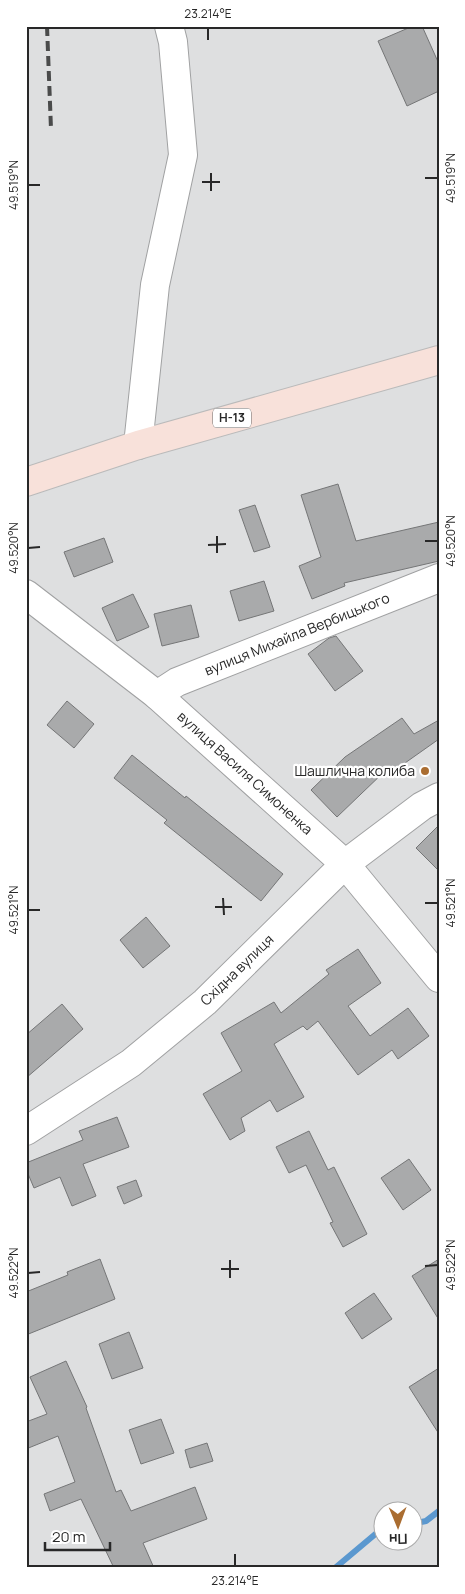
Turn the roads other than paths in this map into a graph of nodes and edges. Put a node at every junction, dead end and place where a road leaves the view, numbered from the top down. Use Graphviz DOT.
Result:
graph roads {
  1 [pos="169,26"];
  2 [pos="439,360"];
  3 [pos="138,445"];
  4 [pos="26,482"];
  5 [pos="439,578"];
  6 [pos="26,594"];
  7 [pos="157,695"];
  8 [pos="439,798"];
  9 [pos="345,864"];
  10 [pos="439,978"];
  11 [pos="26,1130"];
  1 -- 3 [label="street"];
  2 -- 3 [label="main road, Н-13"];
  3 -- 4 [label="main road, Н-13"];
  5 -- 7 [label="street, вулиця Михайла Вербицького"];
  6 -- 7 [label="street, вулиця Василя Симоненка"];
  7 -- 9 [label="street, вулиця Василя Симоненка"];
  8 -- 9 [label="street, Східна вулиця"];
  9 -- 10 [label="street, вулиця Василя Симоненка"];
  9 -- 11 [label="street, Східна вулиця"];
}
